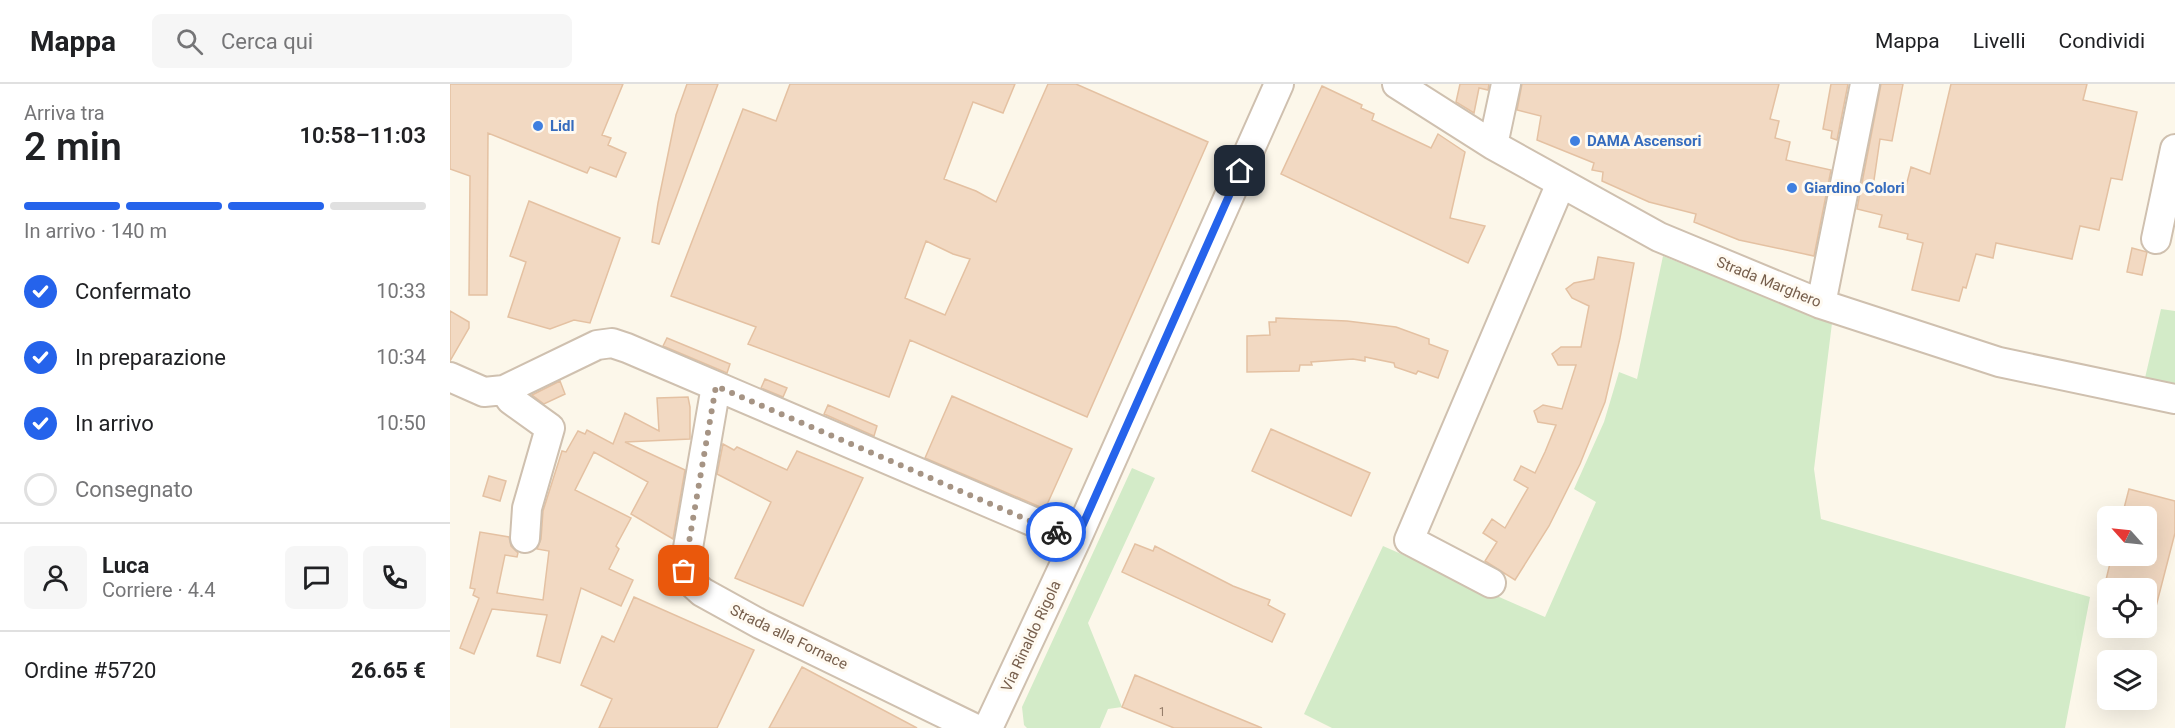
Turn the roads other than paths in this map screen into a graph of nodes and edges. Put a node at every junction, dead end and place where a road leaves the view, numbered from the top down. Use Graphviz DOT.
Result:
graph roads {
  1 [pos="1279,84"];
  2 [pos="1397,84"];
  3 [pos="1506,84"];
  4 [pos="1865,84"];
  5 [pos="1493,145"];
  6 [pos="2175,149"];
  7 [pos="1561,183"];
  8 [pos="2156,239"];
  9 [pos="1821,304"];
  10 [pos="450,377"];
  11 [pos="716,386"];
  12 [pos="504,390"];
  13 [pos="2175,399"];
  14 [pos="525,538"];
  15 [pos="1076,540"];
  16 [pos="1491,583"];
  17 [pos="974,728"];
  18 [pos="988,728"];
  1 -- 15 [label="street, Via Rinaldo Rigola"];
  2 -- 5 [label="street, Strada Marghero"];
  3 -- 5 [label="street"];
  4 -- 9 [label="street"];
  5 -- 7 [label="street, Strada Marghero"];
  6 -- 8 [label="street"];
  7 -- 9 [label="street, Strada Marghero"];
  7 -- 16 [label="street"];
  9 -- 13 [label="street, Strada Marghero"];
  10 -- 12 [label="street"];
  11 -- 12 [label="street"];
  11 -- 15 [label="street"];
  11 -- 17 [label="street, Strada alla Fornace"];
  12 -- 14 [label="street"];
  15 -- 18 [label="street, Via Rinaldo Rigola"];
}
